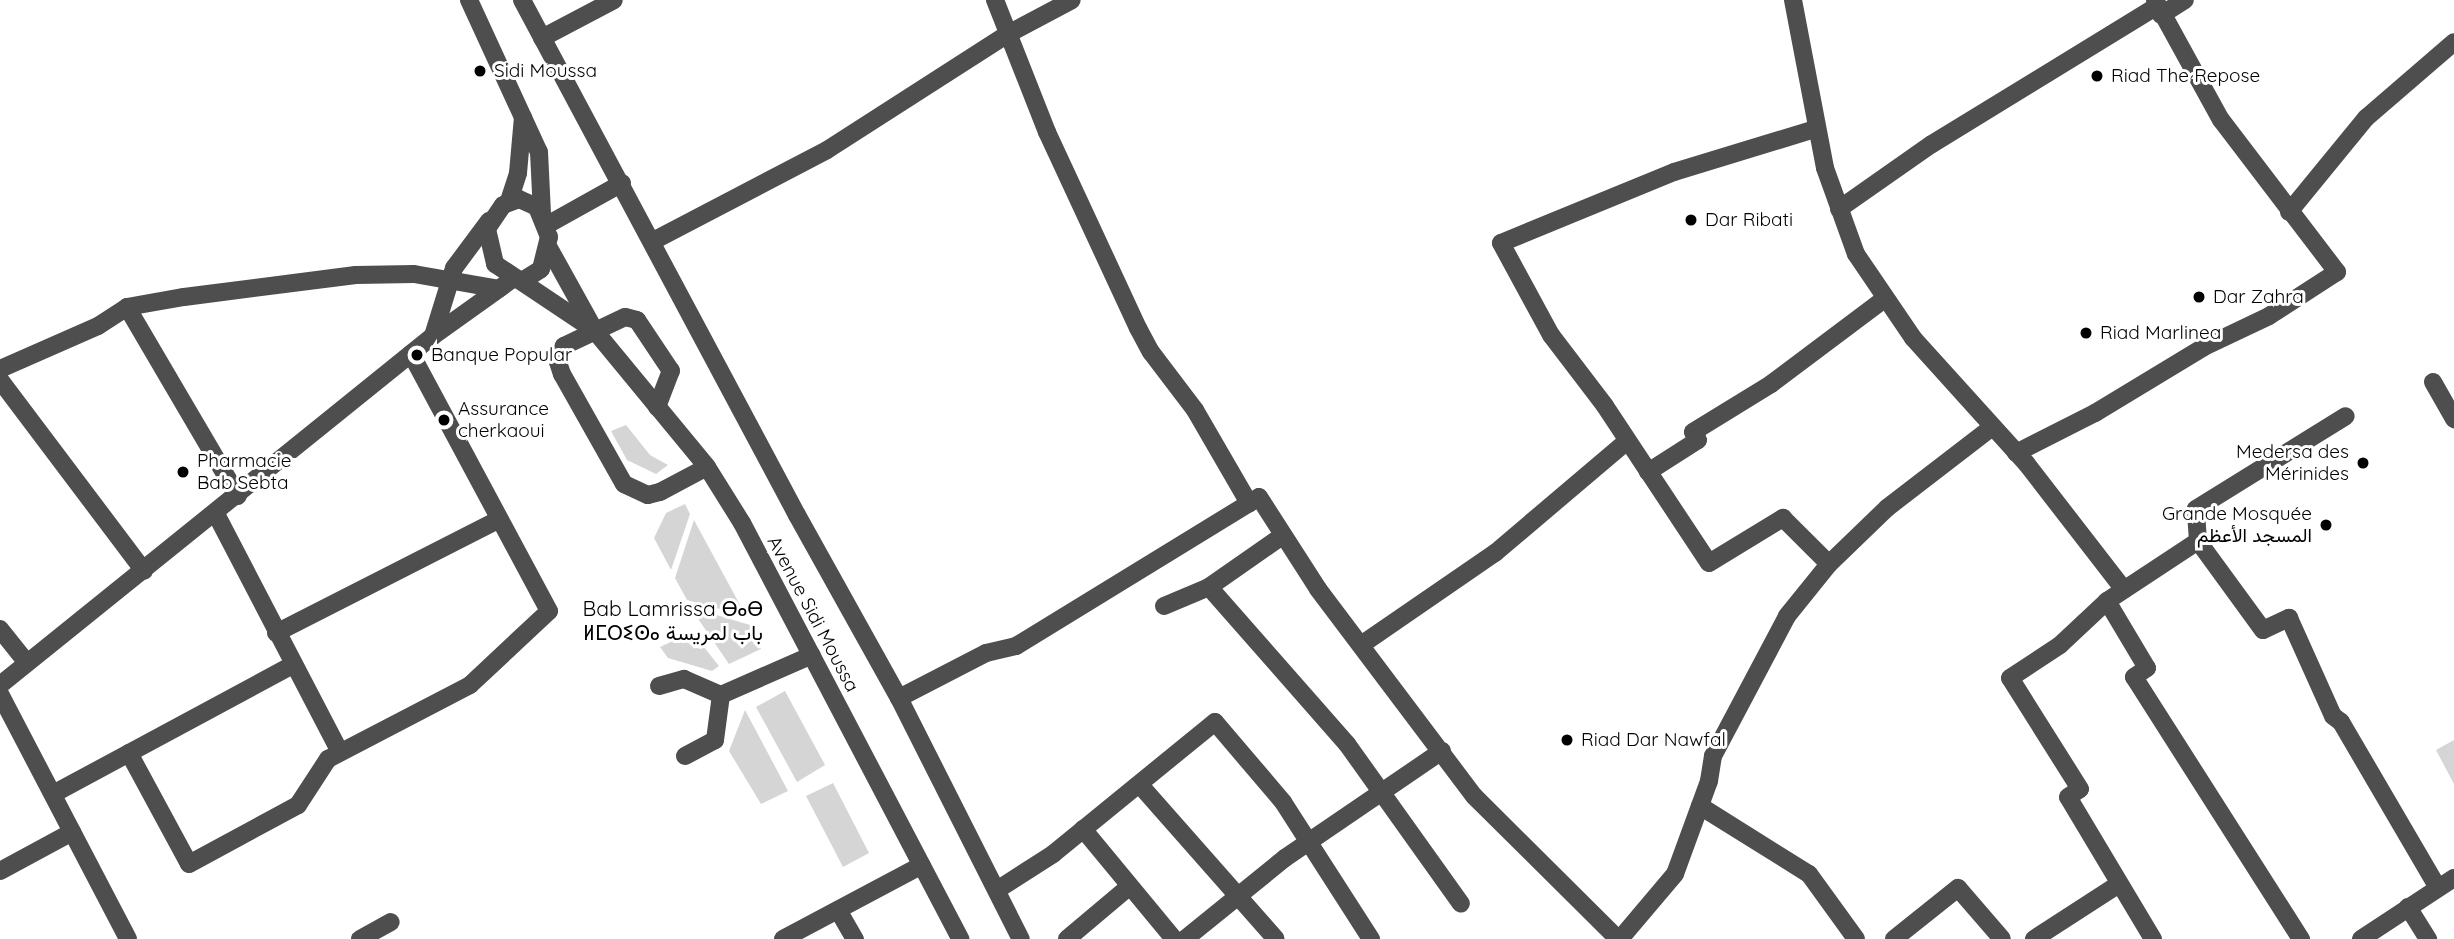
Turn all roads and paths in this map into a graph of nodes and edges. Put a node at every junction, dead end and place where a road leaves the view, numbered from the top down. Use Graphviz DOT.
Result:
graph roads {
  1 [pos="469,0"];
  2 [pos="522,0"];
  3 [pos="614,0"];
  4 [pos="995,0"];
  5 [pos="1072,0"];
  6 [pos="1793,0"];
  7 [pos="2185,0"];
  8 [pos="2157,7"];
  9 [pos="1007,34"];
  10 [pos="542,38"];
  11 [pos="2454,42"];
  12 [pos="523,114"];
  13 [pos="1815,129"];
  14 [pos="622,183"];
  15 [pos="509,201"];
  16 [pos="1839,209"];
  17 [pos="2289,212"];
  18 [pos="492,218"];
  19 [pos="545,220"];
  20 [pos="653,241"];
  21 [pos="549,248"];
  22 [pos="449,279"];
  23 [pos="512,283"];
  24 [pos="1883,300"];
  25 [pos="127,307"];
  26 [pos="595,331"];
  27 [pos="433,335"];
  28 [pos="411,354"];
  29 [pos="0,369"];
  30 [pos="0,380"];
  31 [pos="2433,382"];
  32 [pos="657,407"];
  33 [pos="2346,416"];
  34 [pos="2454,419"];
  35 [pos="1991,428"];
  36 [pos="1627,441"];
  37 [pos="2015,453"];
  38 [pos="707,467"];
  39 [pos="1648,472"];
  40 [pos="238,496"];
  41 [pos="1249,503"];
  42 [pos="216,514"];
  43 [pos="498,520"];
  44 [pos="1282,536"];
  45 [pos="2198,541"];
  46 [pos="1829,564"];
  47 [pos="144,571"];
  48 [pos="1209,587"];
  49 [pos="2124,590"];
  50 [pos="2107,601"];
  51 [pos="1164,606"];
  52 [pos="0,629"];
  53 [pos="276,633"];
  54 [pos="1361,645"];
  55 [pos="812,655"];
  56 [pos="27,663"];
  57 [pos="293,665"];
  58 [pos="0,685"];
  59 [pos="659,686"];
  60 [pos="0,694"];
  61 [pos="721,695"];
  62 [pos="900,698"];
  63 [pos="1442,751"];
  64 [pos="340,752"];
  65 [pos="129,753"];
  66 [pos="685,756"];
  67 [pos="1140,785"];
  68 [pos="1382,793"];
  69 [pos="53,794"];
  70 [pos="1700,806"];
  71 [pos="1083,829"];
  72 [pos="72,831"];
  73 [pos="1310,842"];
  74 [pos="922,866"];
  75 [pos="0,872"];
  76 [pos="2449,883"];
  77 [pos="2119,884"];
  78 [pos="1130,886"];
  79 [pos="997,890"];
  80 [pos="1240,897"];
  81 [pos="1461,904"];
  82 [pos="2408,907"];
  83 [pos="838,910"];
  84 [pos="391,922"];
  85 [pos="128,939"];
  86 [pos="360,939"];
  87 [pos="783,939"];
  88 [pos="855,939"];
  89 [pos="960,939"];
  90 [pos="1021,939"];
  91 [pos="1067,939"];
  92 [pos="1174,939"];
  93 [pos="1185,939"];
  94 [pos="1276,939"];
  95 [pos="1371,939"];
  96 [pos="1619,939"];
  97 [pos="1856,939"];
  98 [pos="1894,939"];
  99 [pos="2002,939"];
  100 [pos="2034,939"];
  101 [pos="2154,939"];
  102 [pos="2301,939"];
  103 [pos="2361,939"];
  104 [pos="2428,939"];
  1 -- 12 [label="street"];
  2 -- 10 [label="street"];
  3 -- 10 [label="street"];
  4 -- 9 [label="street"];
  5 -- 9 [label="street"];
  6 -- 13 [label="street"];
  7 -- 8 [label="street"];
  8 -- 16 [label="street"];
  8 -- 17 [label="street"];
  9 -- 20 [label="street"];
  9 -- 41 [label="street"];
  10 -- 14 [label="street"];
  11 -- 17 [label="street"];
  12 -- 15 [label="street"];
  12 -- 19 [label="street"];
  13 -- 16 [label="street"];
  13 -- 36 [label="street"];
  14 -- 19 [label="street"];
  14 -- 20 [label="street"];
  15 -- 18 [label="street"];
  15 -- 19 [label="street"];
  16 -- 24 [label="street"];
  17 -- 37 [label="street"];
  18 -- 22 [label="street"];
  18 -- 23 [label="street"];
  19 -- 21 [label="street"];
  20 -- 62 [label="street"];
  21 -- 23 [label="street"];
  21 -- 26 [label="street, Avenue Sidi Moussa"];
  22 -- 23 [label="street"];
  22 -- 25 [label="street"];
  22 -- 27 [label="street"];
  23 -- 26 [label="street, Avenue Sidi Moussa"];
  23 -- 27 [label="street"];
  24 -- 35 [label="street"];
  24 -- 39 [label="street"];
  25 -- 29 [label="street"];
  25 -- 40 [label="street"];
  26 -- 32 [label="street, Avenue Sidi Moussa"];
  26 -- 32 [label="street"];
  26 -- 38 [label="street"];
  27 -- 28 [label="street"];
  28 -- 40 [label="street"];
  28 -- 43 [label="street"];
  30 -- 47 [label="street"];
  31 -- 34 [label="street"];
  32 -- 38 [label="street, Avenue Sidi Moussa"];
  33 -- 45 [label="street"];
  35 -- 37 [label="street"];
  35 -- 46 [label="street"];
  36 -- 39 [label="street"];
  36 -- 54 [label="street"];
  37 -- 49 [label="street"];
  38 -- 55 [label="street, Avenue Sidi Moussa"];
  39 -- 46 [label="street"];
  40 -- 42 [label="street"];
  41 -- 44 [label="street"];
  41 -- 62 [label="street"];
  42 -- 47 [label="street"];
  42 -- 53 [label="street"];
  43 -- 53 [label="street"];
  43 -- 64 [label="street"];
  44 -- 48 [label="street"];
  44 -- 54 [label="street"];
  45 -- 49 [label="street"];
  45 -- 76 [label="street"];
  46 -- 70 [label="street"];
  47 -- 56 [label="street"];
  48 -- 51 [label="street"];
  48 -- 68 [label="street"];
  49 -- 50 [label="street"];
  50 -- 77 [label="street"];
  50 -- 102 [label="street"];
  52 -- 56 [label="street"];
  53 -- 57 [label="street"];
  54 -- 63 [label="street"];
  55 -- 61 [label="street"];
  55 -- 74 [label="street, Avenue Sidi Moussa"];
  56 -- 58 [label="street"];
  57 -- 64 [label="street"];
  57 -- 65 [label="street"];
  59 -- 61 [label="street"];
  60 -- 69 [label="street"];
  61 -- 66 [label="street"];
  62 -- 79 [label="street"];
  63 -- 68 [label="street"];
  63 -- 96 [label="street"];
  64 -- 65 [label="street"];
  65 -- 69 [label="street"];
  67 -- 71 [label="street"];
  67 -- 73 [label="street"];
  67 -- 80 [label="street"];
  68 -- 73 [label="street"];
  68 -- 81 [label="street"];
  69 -- 72 [label="street"];
  70 -- 96 [label="street"];
  70 -- 97 [label="street"];
  71 -- 78 [label="street"];
  71 -- 79 [label="street"];
  72 -- 75 [label="street"];
  72 -- 85 [label="street"];
  73 -- 80 [label="street"];
  73 -- 95 [label="street"];
  74 -- 83 [label="street"];
  74 -- 89 [label="street, Avenue Sidi Moussa"];
  76 -- 82 [label="street"];
  77 -- 100 [label="street"];
  77 -- 101 [label="street"];
  78 -- 91 [label="street"];
  78 -- 92 [label="street"];
  79 -- 90 [label="street"];
  80 -- 93 [label="street"];
  80 -- 94 [label="street"];
  82 -- 103 [label="street"];
  82 -- 104 [label="street"];
  83 -- 87 [label="street"];
  83 -- 88 [label="street"];
  84 -- 86 [label="street"];
  98 -- 99 [label="street"];
}
